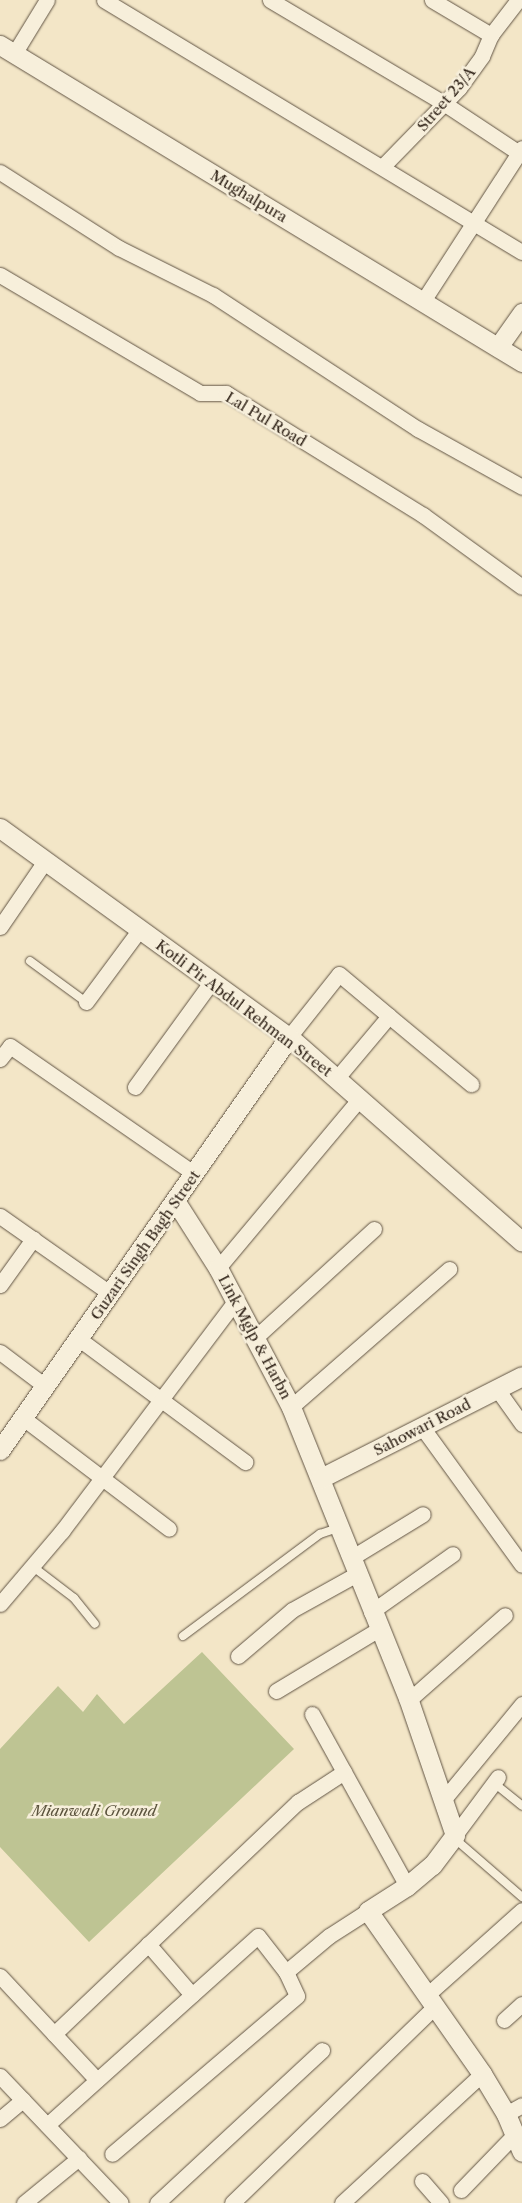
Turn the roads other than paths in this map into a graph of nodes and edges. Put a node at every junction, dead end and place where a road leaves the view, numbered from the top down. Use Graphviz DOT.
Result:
graph roads {
  1 [pos="47,0"];
  2 [pos="104,0"];
  3 [pos="270,0"];
  4 [pos="432,0"];
  5 [pos="518,0"];
  6 [pos="491,35"];
  7 [pos="7,50"];
  8 [pos="445,104"];
  9 [pos="521,152"];
  10 [pos="382,167"];
  11 [pos="0,172"];
  12 [pos="474,222"];
  13 [pos="522,252"];
  14 [pos="0,275"];
  15 [pos="423,301"];
  16 [pos="522,313"];
  17 [pos="498,347"];
  18 [pos="522,362"];
  19 [pos="522,487"];
  20 [pos="522,587"];
  21 [pos="0,828"];
  22 [pos="45,861"];
  23 [pos="0,927"];
  24 [pos="140,929"];
  25 [pos="30,961"];
  26 [pos="212,981"];
  27 [pos="86,1002"];
  28 [pos="390,1016"];
  29 [pos="288,1037"];
  30 [pos="0,1059"];
  31 [pos="337,1078"];
  32 [pos="471,1084"];
  33 [pos="135,1087"];
  34 [pos="360,1098"];
  35 [pos="195,1174"];
  36 [pos="176,1202"];
  37 [pos="0,1216"];
  38 [pos="374,1229"];
  39 [pos="33,1239"];
  40 [pos="522,1242"];
  41 [pos="218,1268"];
  42 [pos="449,1269"];
  43 [pos="0,1285"];
  44 [pos="111,1294"];
  45 [pos="236,1300"];
  46 [pos="256,1337"];
  47 [pos="79,1339"];
  48 [pos="0,1352"];
  49 [pos="522,1376"];
  50 [pos="45,1386"];
  51 [pos="497,1389"];
  52 [pos="160,1399"];
  53 [pos="291,1407"];
  54 [pos="23,1418"];
  55 [pos="522,1424"];
  56 [pos="422,1427"];
  57 [pos="0,1450"];
  58 [pos="245,1462"];
  59 [pos="101,1477"];
  60 [pos="321,1478"];
  61 [pos="423,1514"];
  62 [pos="340,1527"];
  63 [pos="169,1529"];
  64 [pos="453,1554"];
  65 [pos="522,1565"];
  66 [pos="32,1566"];
  67 [pos="354,1566"];
  68 [pos="0,1604"];
  69 [pos="505,1615"];
  70 [pos="375,1621"];
  71 [pos="95,1624"];
  72 [pos="183,1636"];
  73 [pos="238,1656"];
  74 [pos="276,1691"];
  75 [pos="408,1700"];
  76 [pos="522,1704"];
  77 [pos="312,1714"];
  78 [pos="344,1772"];
  79 [pos="496,1780"];
  80 [pos="444,1798"];
  81 [pos="522,1806"];
  82 [pos="454,1836"];
  83 [pos="407,1886"];
  84 [pos="522,1897"];
  85 [pos="522,1910"];
  86 [pos="368,1911"];
  87 [pos="148,1944"];
  88 [pos="286,1972"];
  89 [pos="0,1976"];
  90 [pos="192,1995"];
  91 [pos="431,2001"];
  92 [pos="522,2004"];
  93 [pos="504,2020"];
  94 [pos="54,2034"];
  95 [pos="322,2050"];
  96 [pos="482,2074"];
  97 [pos="0,2076"];
  98 [pos="97,2080"];
  99 [pos="23,2100"];
  100 [pos="514,2109"];
  101 [pos="0,2119"];
  102 [pos="47,2125"];
  103 [pos="515,2134"];
  104 [pos="522,2152"];
  105 [pos="112,2154"];
  106 [pos="78,2158"];
  107 [pos="422,2181"];
  108 [pos="461,2190"];
  109 [pos="24,2203"];
  110 [pos="121,2203"];
  111 [pos="157,2203"];
  112 [pos="232,2203"];
  113 [pos="342,2203"];
  114 [pos="441,2203"];
  1 -- 7 [label="street"];
  2 -- 10 [label="street"];
  3 -- 8 [label="street"];
  4 -- 6 [label="street"];
  5 -- 6 [label="street, Street 23/A"];
  6 -- 8 [label="street, Street 23/A"];
  7 -- 15 [label="street, Mughalpura"];
  8 -- 9 [label="street"];
  8 -- 10 [label="street, Street 23/A"];
  9 -- 12 [label="street"];
  10 -- 12 [label="street"];
  11 -- 19 [label="street"];
  12 -- 13 [label="street"];
  12 -- 15 [label="street"];
  14 -- 20 [label="street, Lal Pul Road"];
  15 -- 17 [label="street, Mughalpura"];
  16 -- 17 [label="street"];
  17 -- 18 [label="street, Mughalpura"];
  21 -- 22 [label="street, Kotli Pir Abdul Rehman Street"];
  22 -- 23 [label="street"];
  22 -- 24 [label="street, Kotli Pir Abdul Rehman Street"];
  24 -- 26 [label="street, Kotli Pir Abdul Rehman Street"];
  24 -- 27 [label="street"];
  25 -- 27 [label="lane"];
  26 -- 29 [label="street, Kotli Pir Abdul Rehman Street"];
  26 -- 33 [label="street"];
  28 -- 29 [label="street"];
  28 -- 31 [label="street"];
  28 -- 32 [label="street"];
  29 -- 31 [label="street, Kotli Pir Abdul Rehman Street"];
  29 -- 35 [label="street, Guzari Singh Bagh Street"];
  30 -- 35 [label="street"];
  31 -- 34 [label="street, Kotli Pir Abdul Rehman Street"];
  34 -- 40 [label="street, Kotli Pir Abdul Rehman Street"];
  34 -- 41 [label="street"];
  35 -- 36 [label="street, Guzari Singh Bagh Street"];
  36 -- 41 [label="street, Link Mglp & Harbn"];
  36 -- 44 [label="street, Guzari Singh Bagh Street"];
  37 -- 39 [label="street"];
  38 -- 46 [label="street"];
  39 -- 43 [label="street"];
  39 -- 44 [label="street"];
  41 -- 45 [label="street, Link Mglp & Harbn"];
  42 -- 53 [label="street"];
  44 -- 47 [label="street, Guzari Singh Bagh Street"];
  45 -- 46 [label="street, Link Mglp & Harbn"];
  45 -- 52 [label="street"];
  46 -- 53 [label="street, Link Mglp & Harbn"];
  47 -- 50 [label="street, Guzari Singh Bagh Street"];
  47 -- 52 [label="street"];
  48 -- 50 [label="street"];
  49 -- 51 [label="street, Sahowari Road"];
  50 -- 54 [label="street, Guzari Singh Bagh Street"];
  51 -- 55 [label="street"];
  51 -- 56 [label="street, Sahowari Road"];
  52 -- 58 [label="street"];
  52 -- 59 [label="street"];
  53 -- 60 [label="street, Link Mglp & Harbn"];
  54 -- 57 [label="street, Guzari Singh Bagh Street"];
  54 -- 59 [label="street"];
  56 -- 60 [label="street, Sahowari Road"];
  56 -- 65 [label="street"];
  59 -- 63 [label="street"];
  59 -- 66 [label="street"];
  60 -- 62 [label="street, Link Mglp & Harbn"];
  61 -- 67 [label="street"];
  62 -- 67 [label="street, Link Mglp & Harbn"];
  62 -- 72 [label="lane"];
  64 -- 70 [label="street"];
  66 -- 68 [label="street"];
  66 -- 71 [label="lane"];
  67 -- 70 [label="street, Link Mglp & Harbn"];
  67 -- 73 [label="street"];
  69 -- 75 [label="street"];
  70 -- 74 [label="street"];
  70 -- 75 [label="street, Link Mglp & Harbn"];
  75 -- 80 [label="street, Link Mglp & Harbn"];
  76 -- 80 [label="street"];
  77 -- 78 [label="street"];
  78 -- 83 [label="street"];
  78 -- 87 [label="street"];
  79 -- 81 [label="lane"];
  79 -- 82 [label="street"];
  80 -- 82 [label="street, Link Mglp & Harbn"];
  82 -- 83 [label="street"];
  82 -- 84 [label="lane"];
  83 -- 86 [label="street"];
  85 -- 91 [label="street"];
  86 -- 88 [label="street"];
  86 -- 91 [label="street"];
  87 -- 90 [label="street"];
  87 -- 94 [label="street"];
  88 -- 90 [label="street"];
  88 -- 105 [label="street"];
  89 -- 94 [label="street"];
  90 -- 98 [label="street"];
  91 -- 96 [label="street"];
  91 -- 112 [label="street"];
  92 -- 93 [label="street"];
  94 -- 98 [label="street"];
  95 -- 111 [label="street"];
  96 -- 100 [label="street"];
  96 -- 113 [label="street"];
  97 -- 99 [label="street"];
  98 -- 102 [label="street"];
  99 -- 101 [label="street"];
  99 -- 102 [label="street"];
  100 -- 103 [label="street"];
  102 -- 106 [label="street"];
  103 -- 104 [label="street"];
  103 -- 108 [label="street"];
  106 -- 109 [label="street"];
  106 -- 110 [label="street"];
  107 -- 114 [label="street"];
}
